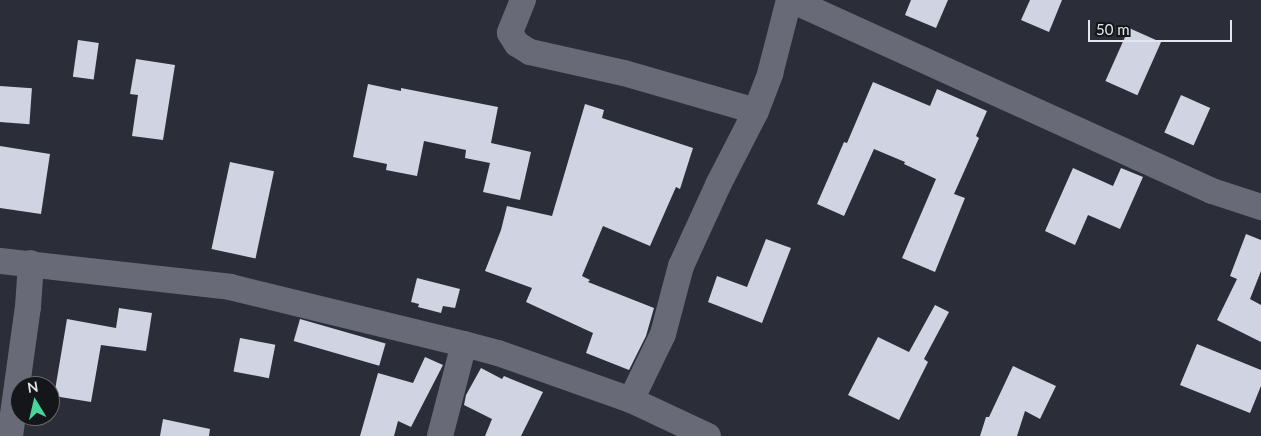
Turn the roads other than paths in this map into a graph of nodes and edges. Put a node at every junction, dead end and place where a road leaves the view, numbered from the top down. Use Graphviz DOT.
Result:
graph roads {
  1 [pos="523,0"];
  2 [pos="790,0"];
  3 [pos="756,111"];
  4 [pos="1261,207"];
  5 [pos="0,261"];
  6 [pos="31,263"];
  7 [pos="464,344"];
  8 [pos="631,400"];
  9 [pos="10,436"];
  10 [pos="440,436"];
  11 [pos="708,436"];
  1 -- 3 [label="street"];
  2 -- 3 [label="street"];
  2 -- 4 [label="street"];
  3 -- 8 [label="street"];
  5 -- 6 [label="street"];
  6 -- 7 [label="street"];
  6 -- 9 [label="street"];
  7 -- 8 [label="street"];
  7 -- 10 [label="street"];
  8 -- 11 [label="street"];
}
